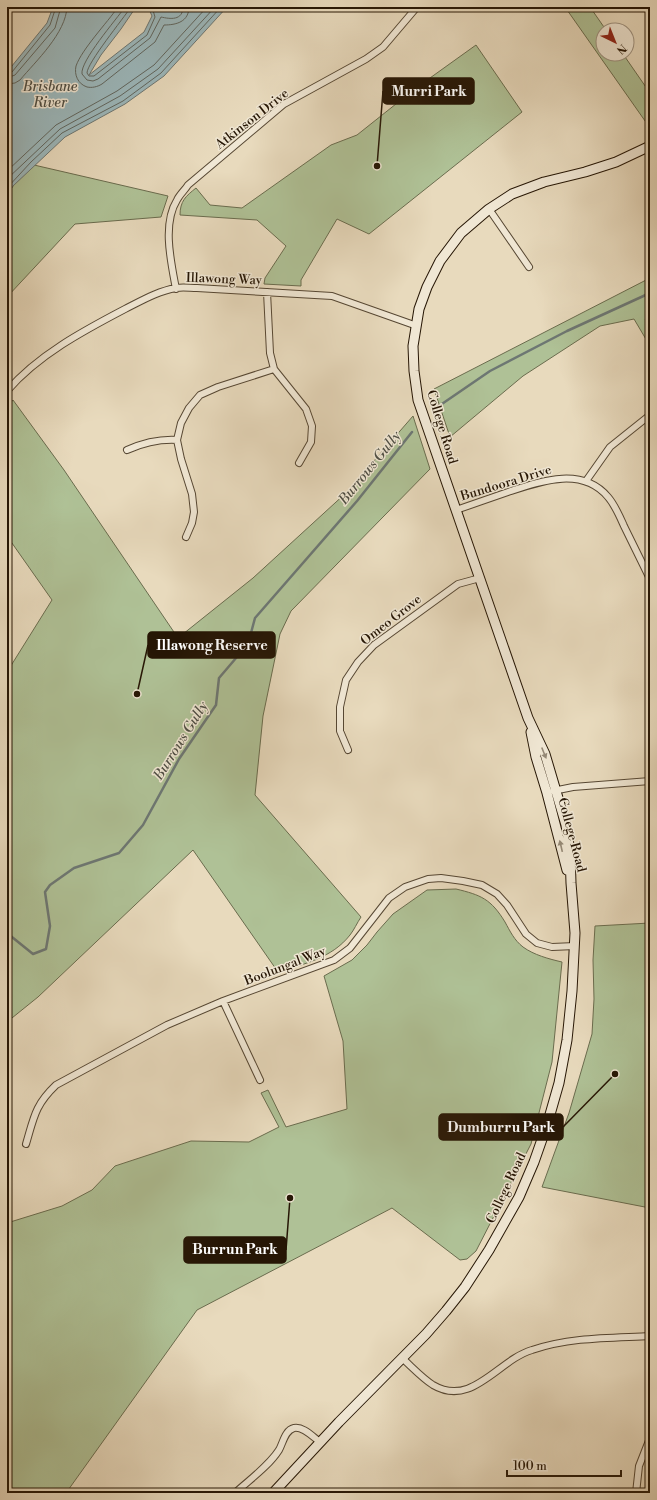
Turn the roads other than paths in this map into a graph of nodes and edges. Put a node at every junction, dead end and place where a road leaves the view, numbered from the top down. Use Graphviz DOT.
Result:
graph roads {
  1 [pos="417,7"];
  2 [pos="650,146"];
  3 [pos="488,209"];
  4 [pos="529,267"];
  5 [pos="176,288"];
  6 [pos="267,292"];
  7 [pos="417,326"];
  8 [pos="274,369"];
  9 [pos="7,392"];
  10 [pos="650,415"];
  11 [pos="177,440"];
  12 [pos="128,450"];
  13 [pos="299,463"];
  14 [pos="586,481"];
  15 [pos="456,510"];
  16 [pos="186,537"];
  17 [pos="480,578"];
  18 [pos="650,579"];
  19 [pos="348,750"];
  20 [pos="650,781"];
  21 [pos="552,792"];
  22 [pos="575,946"];
  23 [pos="223,1001"];
  24 [pos="260,1080"];
  25 [pos="26,1144"];
  26 [pos="650,1336"];
  27 [pos="403,1359"];
  28 [pos="650,1438"];
  29 [pos="320,1442"];
  30 [pos="286,1479"];
  31 [pos="235,1493"];
  32 [pos="273,1493"];
  33 [pos="280,1493"];
  34 [pos="636,1493"];
  1 -- 5 [label="street, Atkinson Drive"];
  2 -- 3 [label="main road, College Road"];
  3 -- 4 [label="street"];
  3 -- 7 [label="main road, College Road"];
  5 -- 6 [label="street, Illawong Way"];
  5 -- 9 [label="street, Illawong Way"];
  6 -- 7 [label="street, Illawong Way"];
  6 -- 8 [label="street"];
  7 -- 15 [label="main road, College Road"];
  8 -- 11 [label="street"];
  8 -- 13 [label="street"];
  10 -- 14 [label="street"];
  11 -- 12 [label="street"];
  11 -- 16 [label="street"];
  14 -- 15 [label="street, Bundoora Drive"];
  14 -- 18 [label="street, Bundoora Drive"];
  15 -- 17 [label="main road, College Road"];
  17 -- 19 [label="street, Omeo Grove"];
  17 -- 21 [label="main road, College Road"];
  20 -- 21 [label="street"];
  21 -- 22 [label="main road, College Road"];
  22 -- 23 [label="street, Boolungal Way"];
  22 -- 27 [label="main road, College Road"];
  23 -- 24 [label="street"];
  23 -- 25 [label="street, Boolungal Way"];
  26 -- 27 [label="street"];
  27 -- 29 [label="main road, College Road"];
  28 -- 34 [label="street"];
  29 -- 30 [label="main road, College Road"];
  29 -- 31 [label="street"];
  30 -- 32 [label="main road, College Road"];
  30 -- 33 [label="main road"];
}
